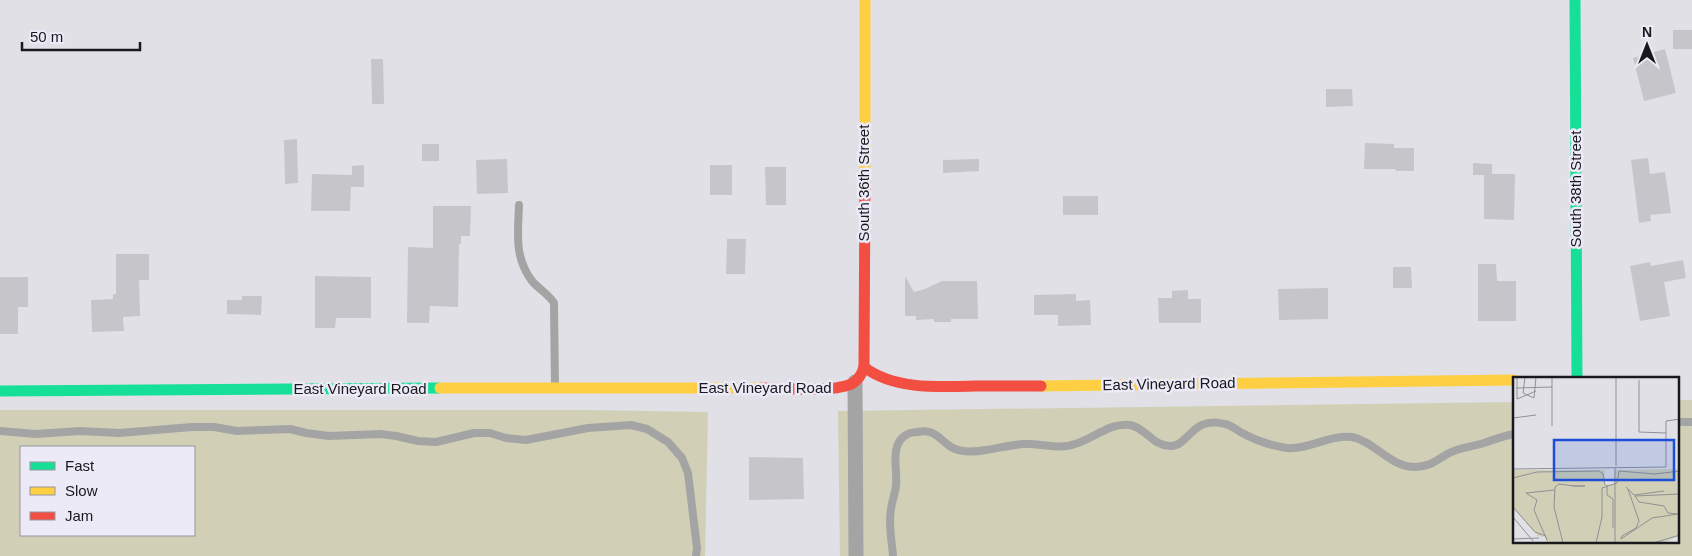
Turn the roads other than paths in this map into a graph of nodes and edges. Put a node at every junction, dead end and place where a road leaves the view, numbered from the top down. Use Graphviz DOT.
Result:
graph roads {
  1 [pos="865,0"];
  2 [pos="1575,0"];
  3 [pos="519,205"];
  4 [pos="864,366"];
  5 [pos="1577,377"];
  6 [pos="1513,380"];
  7 [pos="855,382"];
  8 [pos="555,387"];
  9 [pos="0,392"];
  10 [pos="0,430"];
  11 [pos="1513,434"];
  12 [pos="696,556"];
  13 [pos="856,556"];
  14 [pos="893,556"];
  1 -- 4 [label="street, South 36th Street"];
  2 -- 5 [label="street, South 38th Street"];
  3 -- 8 [label="lane"];
  4 -- 6 [label="street, East Vineyard Road"];
  4 -- 7 [label="street"];
  7 -- 8 [label="street, East Vineyard Road"];
  7 -- 13 [label="street"];
  8 -- 9 [label="street, East Vineyard Road"];
  10 -- 12 [label="lane"];
  11 -- 14 [label="lane"];
}
